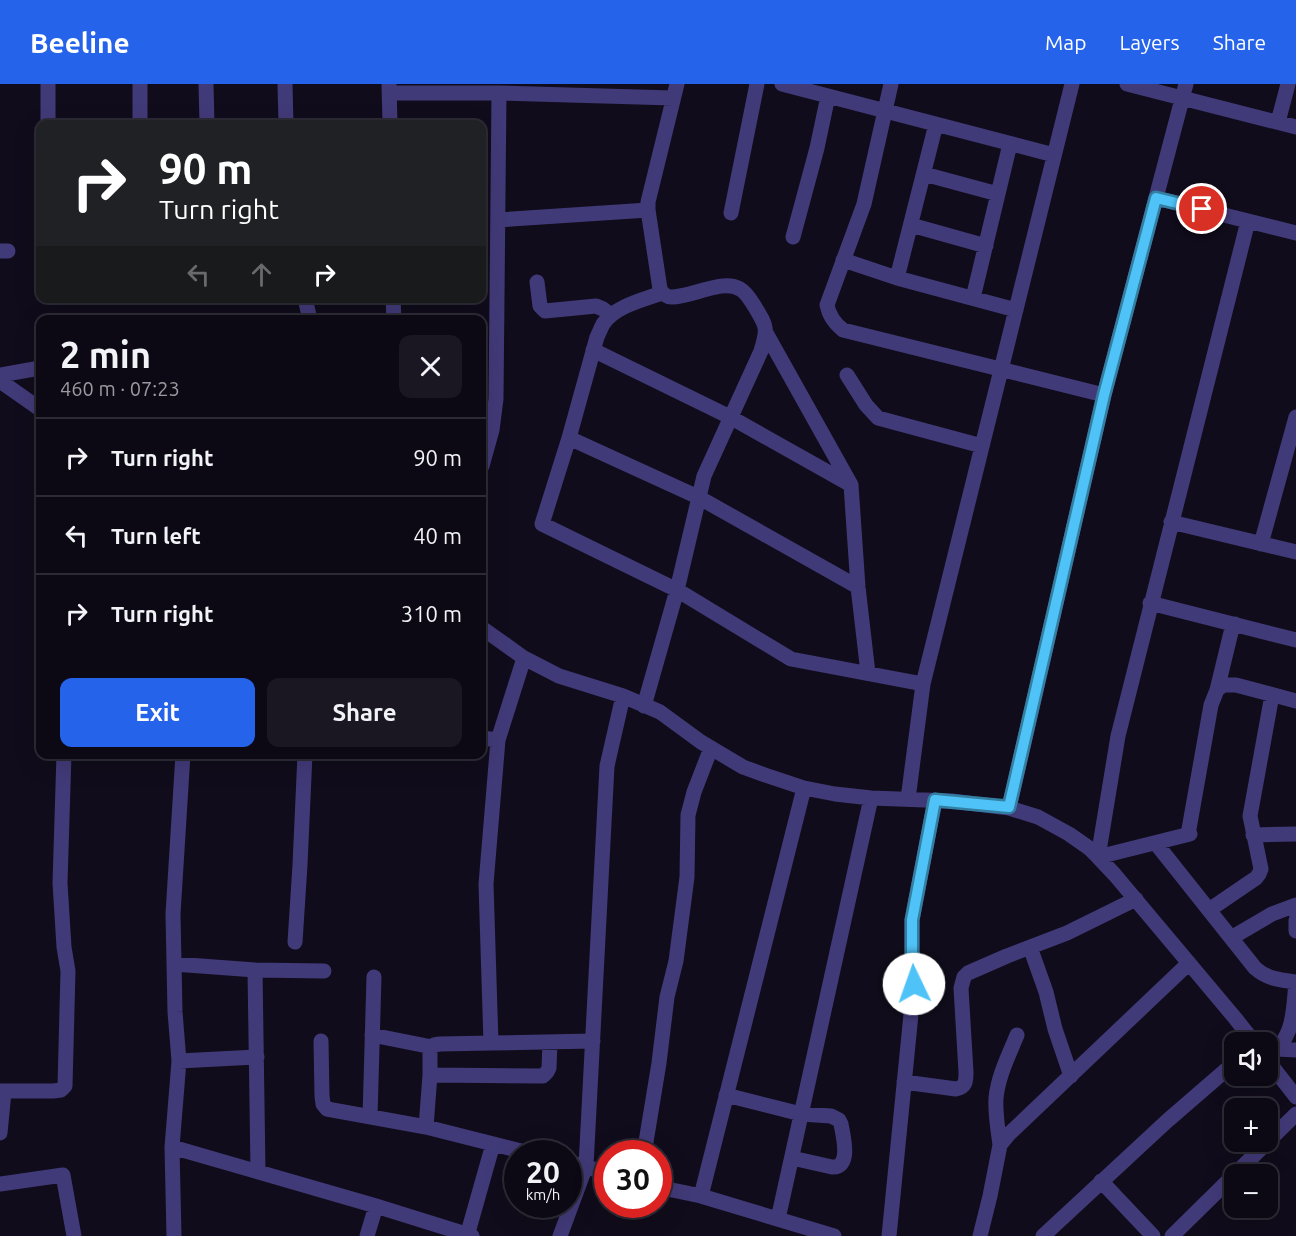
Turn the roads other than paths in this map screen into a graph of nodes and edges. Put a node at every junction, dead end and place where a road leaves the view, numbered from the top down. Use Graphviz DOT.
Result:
graph roads {
  1 [pos="48,84"];
  2 [pos="140,84"];
  3 [pos="206,84"];
  4 [pos="285,84"];
  5 [pos="757,84"];
  6 [pos="782,84"];
  7 [pos="891,84"];
  8 [pos="1072,84"];
  9 [pos="1127,84"];
  10 [pos="1288,84"];
  11 [pos="389,88"];
  12 [pos="675,91"];
  13 [pos="1184,91"];
  14 [pos="499,93"];
  15 [pos="828,96"];
  16 [pos="884,110"];
  17 [pos="48,120"];
  18 [pos="141,120"];
  19 [pos="207,120"];
  20 [pos="286,120"];
  21 [pos="390,120"];
  22 [pos="1278,122"];
  23 [pos="936,124"];
  24 [pos="1296,127"];
  25 [pos="1010,144"];
  26 [pos="1054,155"];
  27 [pos="924,174"];
  28 [pos="998,194"];
  29 [pos="1156,198"];
  30 [pos="648,210"];
  31 [pos="731,213"];
  32 [pos="498,220"];
  33 [pos="1248,221"];
  34 [pos="911,225"];
  35 [pos="1296,233"];
  36 [pos="793,237"];
  37 [pos="986,246"];
  38 [pos="843,260"];
  39 [pos="897,278"];
  40 [pos="537,282"];
  41 [pos="663,293"];
  42 [pos="973,298"];
  43 [pos="1016,309"];
  44 [pos="611,315"];
  45 [pos="766,333"];
  46 [pos="593,350"];
  47 [pos="36,369"];
  48 [pos="1001,369"];
  49 [pos="0,375"];
  50 [pos="847,375"];
  51 [pos="0,381"];
  52 [pos="1104,395"];
  53 [pos="36,406"];
  54 [pos="730,417"];
  55 [pos="1295,427"];
  56 [pos="569,438"];
  57 [pos="982,446"];
  58 [pos="486,452"];
  59 [pos="851,485"];
  60 [pos="698,497"];
  61 [pos="1171,522"];
  62 [pos="1261,544"];
  63 [pos="1296,552"];
  64 [pos="858,587"];
  65 [pos="677,590"];
  66 [pos="1150,603"];
  67 [pos="1234,624"];
  68 [pos="486,631"];
  69 [pos="1296,640"];
  70 [pos="524,658"];
  71 [pos="868,673"];
  72 [pos="924,684"];
  73 [pos="1217,690"];
  74 [pos="1272,695"];
  75 [pos="622,696"];
  76 [pos="1296,701"];
  77 [pos="644,706"];
  78 [pos="486,738"];
  79 [pos="498,740"];
  80 [pos="711,748"];
  81 [pos="64,759"];
  82 [pos="183,759"];
  83 [pos="305,759"];
  84 [pos="804,788"];
  85 [pos="871,798"];
  86 [pos="908,799"];
  87 [pos="935,800"];
  88 [pos="1009,807"];
  89 [pos="1296,834"];
  90 [pos="1253,835"];
  91 [pos="1158,846"];
  92 [pos="1098,858"];
  93 [pos="1136,899"];
  94 [pos="1296,905"];
  95 [pos="1209,910"];
  96 [pos="1296,920"];
  97 [pos="1296,932"];
  98 [pos="1231,938"];
  99 [pos="295,942"];
  100 [pos="1029,947"];
  101 [pos="1189,963"];
  102 [pos="174,964"];
  103 [pos="255,970"];
  104 [pos="324,971"];
  105 [pos="374,977"];
  106 [pos="1296,982"];
  107 [pos="1246,1032"];
  108 [pos="372,1035"];
  109 [pos="1017,1035"];
  110 [pos="321,1041"];
  111 [pos="593,1041"];
  112 [pos="550,1042"];
  113 [pos="491,1043"];
  114 [pos="432,1047"];
  115 [pos="1278,1047"];
  116 [pos="1296,1050"];
  117 [pos="1278,1054"];
  118 [pos="257,1057"];
  119 [pos="179,1061"];
  120 [pos="1278,1067"];
  121 [pos="1224,1072"];
  122 [pos="430,1075"];
  123 [pos="1071,1076"];
  124 [pos="904,1082"];
  125 [pos="2,1091"];
  126 [pos="726,1095"];
  127 [pos="1296,1097"];
  128 [pos="801,1114"];
  129 [pos="1296,1114"];
  130 [pos="370,1117"];
  131 [pos="426,1127"];
  132 [pos="0,1133"];
  133 [pos="646,1140"];
  134 [pos="493,1144"];
  135 [pos="1000,1145"];
  136 [pos="172,1147"];
  137 [pos="504,1147"];
  138 [pos="792,1158"];
  139 [pos="582,1165"];
  140 [pos="586,1166"];
  141 [pos="594,1169"];
  142 [pos="258,1171"];
  143 [pos="1101,1181"];
  144 [pos="0,1184"];
  145 [pos="672,1190"];
  146 [pos="701,1196"];
  147 [pos="376,1206"];
  148 [pos="778,1219"];
  149 [pos="74,1236"];
  150 [pos="174,1236"];
  151 [pos="367,1236"];
  152 [pos="469,1236"];
  153 [pos="560,1236"];
  154 [pos="834,1236"];
  155 [pos="889,1236"];
  156 [pos="980,1236"];
  157 [pos="1042,1236"];
  158 [pos="1153,1236"];
  159 [pos="1172,1236"];
  1 -- 17 [label="street"];
  2 -- 18 [label="street"];
  3 -- 19 [label="street"];
  4 -- 20 [label="street"];
  5 -- 31 [label="street"];
  6 -- 15 [label="street"];
  7 -- 16 [label="street"];
  8 -- 26 [label="street"];
  9 -- 13 [label="street"];
  10 -- 22 [label="street"];
  11 -- 14 [label="street"];
  11 -- 21 [label="street"];
  12 -- 14 [label="street"];
  12 -- 30 [label="street"];
  13 -- 22 [label="street"];
  13 -- 29 [label="street"];
  14 -- 32 [label="street"];
  15 -- 16 [label="street"];
  15 -- 36 [label="street"];
  16 -- 23 [label="street"];
  16 -- 38 [label="street"];
  22 -- 24 [label="street"];
  23 -- 25 [label="street"];
  23 -- 27 [label="street"];
  25 -- 26 [label="street"];
  25 -- 28 [label="street"];
  26 -- 43 [label="street"];
  27 -- 28 [label="street"];
  27 -- 34 [label="street"];
  28 -- 37 [label="street"];
  29 -- 33 [label="street"];
  29 -- 52 [label="street"];
  30 -- 32 [label="street"];
  30 -- 41 [label="street"];
  32 -- 58 [label="street"];
  33 -- 35 [label="street"];
  33 -- 61 [label="street"];
  34 -- 37 [label="street"];
  34 -- 39 [label="street"];
  37 -- 42 [label="street"];
  38 -- 39 [label="street"];
  38 -- 48 [label="street"];
  39 -- 42 [label="street"];
  40 -- 44 [label="street"];
  41 -- 44 [label="street"];
  41 -- 45 [label="street"];
  42 -- 43 [label="street"];
  43 -- 48 [label="street"];
  44 -- 46 [label="street"];
  45 -- 54 [label="street"];
  45 -- 59 [label="street"];
  46 -- 54 [label="street"];
  46 -- 56 [label="street"];
  47 -- 49 [label="street"];
  48 -- 52 [label="street"];
  48 -- 57 [label="street"];
  50 -- 57 [label="street"];
  51 -- 53 [label="street"];
  52 -- 88 [label="street"];
  54 -- 59 [label="street"];
  54 -- 60 [label="street"];
  55 -- 62 [label="street"];
  56 -- 60 [label="street"];
  56 -- 65 [label="street"];
  57 -- 72 [label="street"];
  59 -- 64 [label="street"];
  60 -- 64 [label="street"];
  60 -- 65 [label="street"];
  61 -- 62 [label="street"];
  61 -- 66 [label="street"];
  62 -- 63 [label="street"];
  64 -- 71 [label="street"];
  65 -- 71 [label="street"];
  65 -- 77 [label="street"];
  66 -- 67 [label="street"];
  66 -- 92 [label="street"];
  67 -- 69 [label="street"];
  67 -- 73 [label="street"];
  68 -- 70 [label="street"];
  70 -- 75 [label="street"];
  70 -- 79 [label="street"];
  71 -- 72 [label="street"];
  72 -- 86 [label="street"];
  73 -- 74 [label="street"];
  73 -- 92 [label="street"];
  74 -- 76 [label="street"];
  74 -- 90 [label="street"];
  75 -- 77 [label="street"];
  75 -- 111 [label="street"];
  77 -- 80 [label="street"];
  78 -- 79 [label="street"];
  79 -- 113 [label="street"];
  80 -- 84 [label="street"];
  80 -- 133 [label="street"];
  81 -- 125 [label="street"];
  82 -- 102 [label="street"];
  83 -- 99 [label="street"];
  84 -- 85 [label="street"];
  84 -- 126 [label="street"];
  85 -- 86 [label="street"];
  85 -- 128 [label="street"];
  86 -- 87 [label="street"];
  87 -- 88 [label="street"];
  87 -- 124 [label="street"];
  88 -- 92 [label="street"];
  89 -- 90 [label="street"];
  90 -- 95 [label="street"];
  91 -- 95 [label="street"];
  92 -- 93 [label="street"];
  93 -- 100 [label="street"];
  93 -- 101 [label="street"];
  94 -- 98 [label="street"];
  95 -- 98 [label="street"];
  96 -- 97 [label="street"];
  98 -- 106 [label="street"];
  100 -- 123 [label="street"];
  100 -- 124 [label="street"];
  101 -- 107 [label="street"];
  101 -- 123 [label="street"];
  102 -- 103 [label="street"];
  102 -- 119 [label="street"];
  103 -- 104 [label="street"];
  103 -- 118 [label="street"];
  105 -- 108 [label="street"];
  106 -- 115 [label="street"];
  108 -- 114 [label="street"];
  108 -- 130 [label="street"];
  109 -- 135 [label="street"];
  110 -- 130 [label="street"];
  111 -- 112 [label="street"];
  111 -- 140 [label="street"];
  112 -- 113 [label="street"];
  112 -- 122 [label="street"];
  113 -- 114 [label="street"];
  114 -- 122 [label="street"];
  116 -- 117 [label="street"];
  118 -- 119 [label="street"];
  118 -- 142 [label="street"];
  119 -- 136 [label="street"];
  120 -- 127 [label="street"];
  121 -- 143 [label="street"];
  122 -- 131 [label="street"];
  123 -- 135 [label="street"];
  124 -- 155 [label="street"];
  125 -- 132 [label="street"];
  126 -- 128 [label="street"];
  126 -- 146 [label="street"];
  128 -- 138 [label="street"];
  128 -- 138 [label="street"];
  129 -- 159 [label="street"];
  130 -- 131 [label="street"];
  131 -- 134 [label="street"];
  134 -- 137 [label="street"];
  134 -- 152 [label="street"];
  135 -- 156 [label="street"];
  136 -- 142 [label="street"];
  136 -- 150 [label="street"];
  138 -- 148 [label="street"];
  139 -- 140 [label="street"];
  140 -- 141 [label="street"];
  140 -- 153 [label="street"];
  142 -- 147 [label="street"];
  143 -- 157 [label="street"];
  143 -- 158 [label="street"];
  144 -- 149 [label="street"];
  145 -- 146 [label="street"];
  146 -- 148 [label="street"];
  147 -- 151 [label="street"];
  147 -- 152 [label="street"];
  148 -- 154 [label="street"];
}
